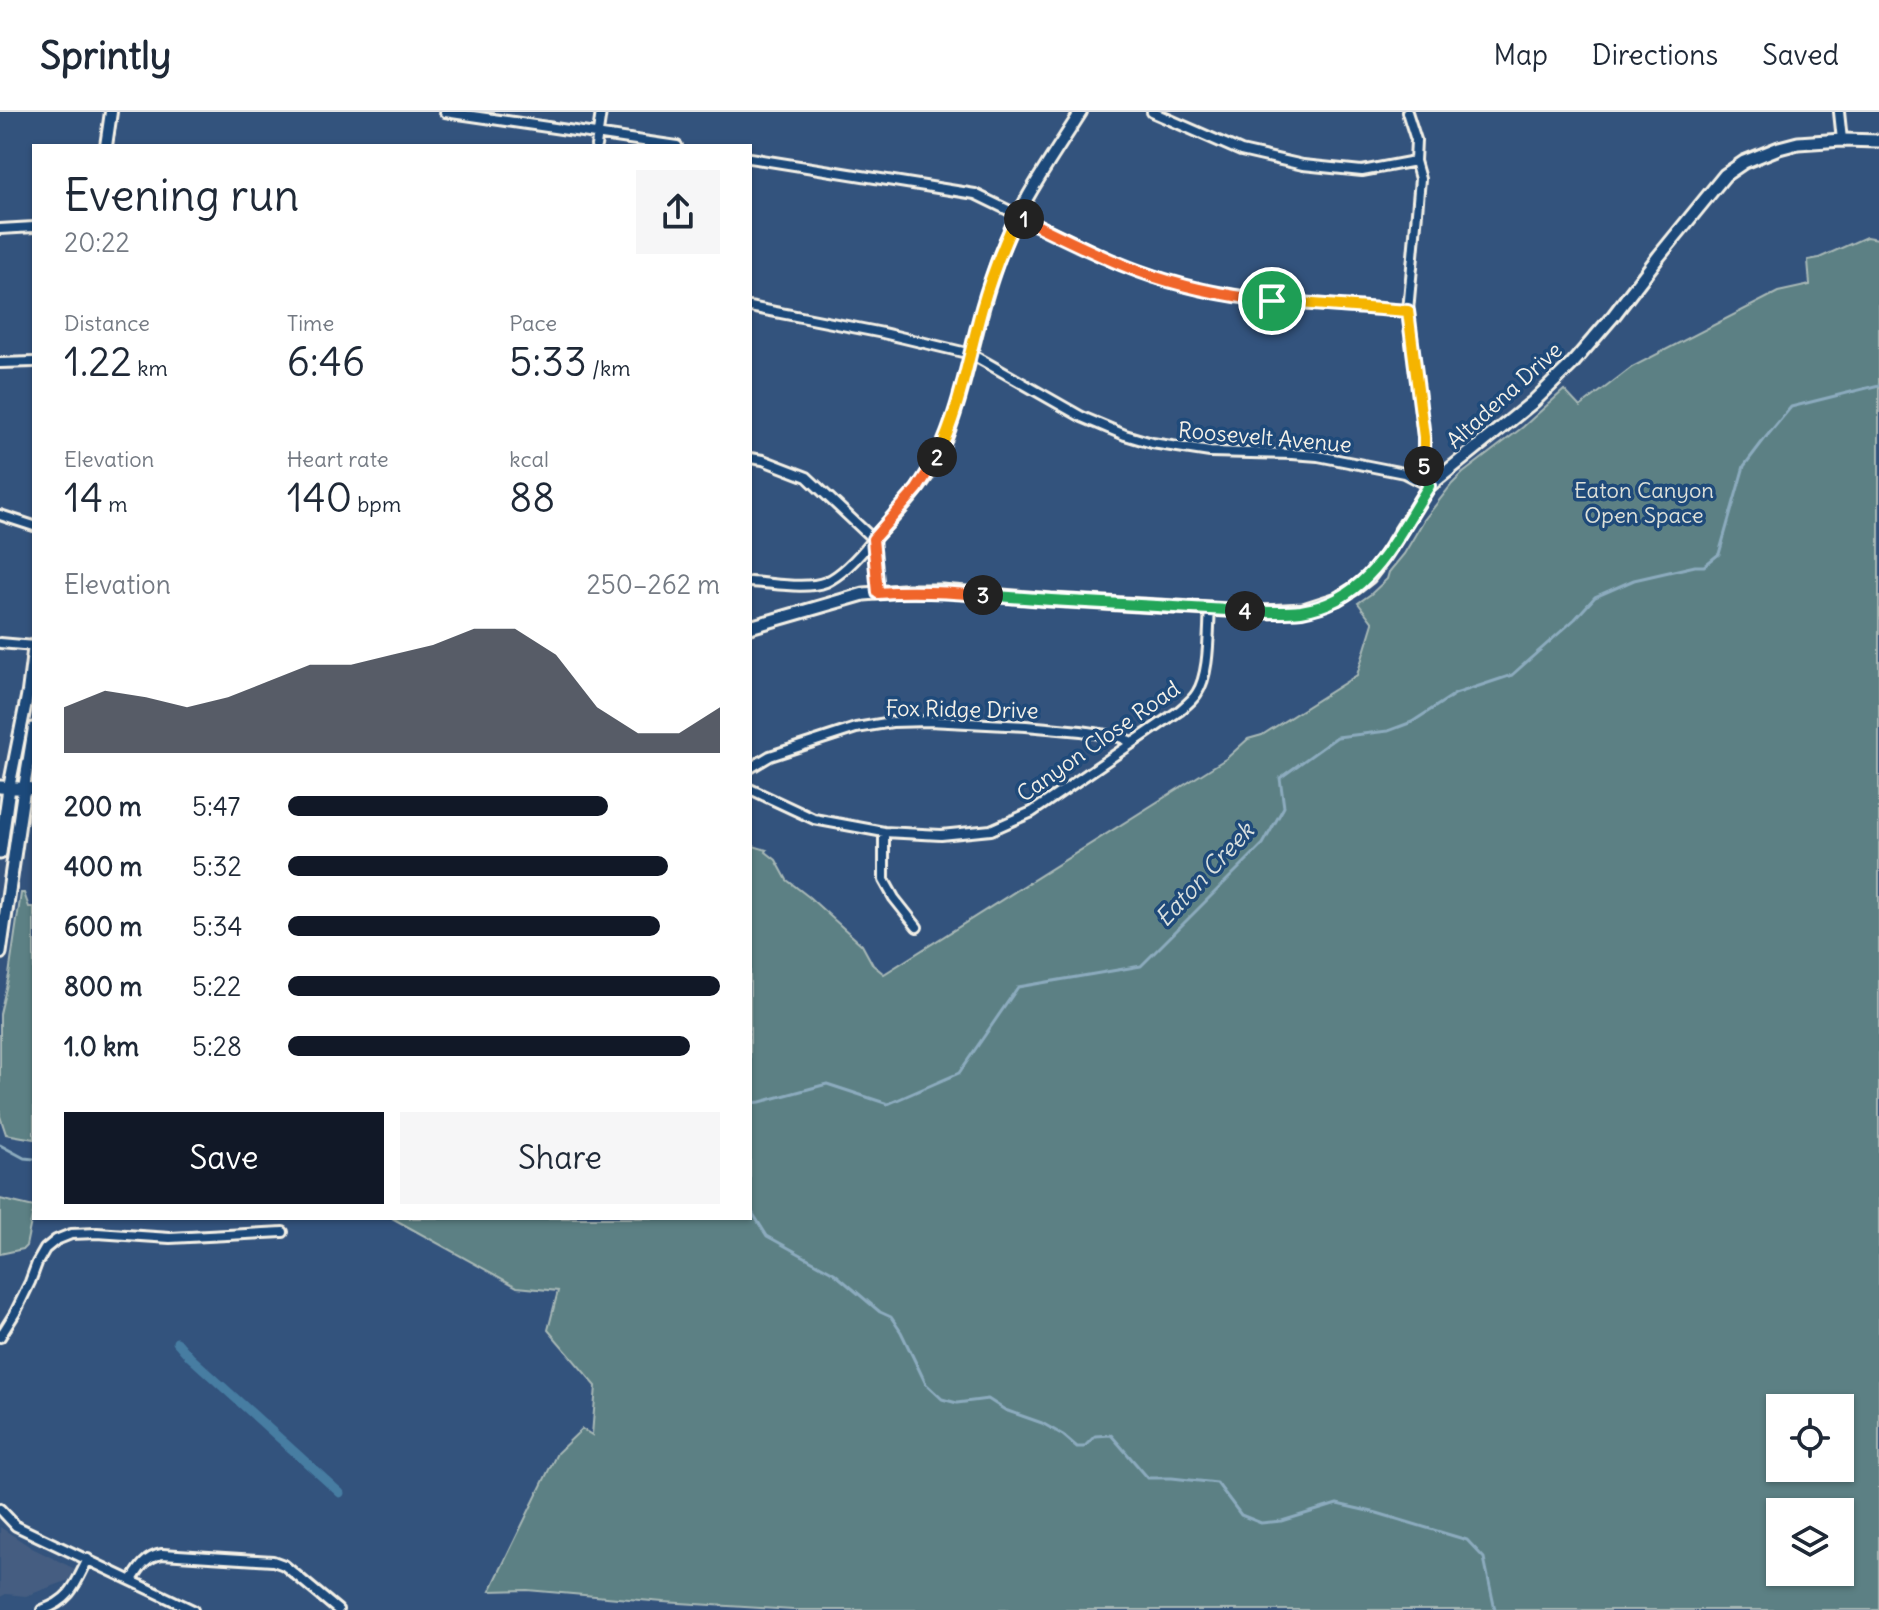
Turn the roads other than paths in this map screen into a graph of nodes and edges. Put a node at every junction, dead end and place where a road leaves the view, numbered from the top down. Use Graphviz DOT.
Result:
graph roads {
  1 [pos="111,112"];
  2 [pos="445,112"];
  3 [pos="601,112"];
  4 [pos="1081,112"];
  5 [pos="1152,112"];
  6 [pos="1407,112"];
  7 [pos="1839,112"];
  8 [pos="598,133"];
  9 [pos="1842,140"];
  10 [pos="1879,141"];
  11 [pos="106,144"];
  12 [pos="596,144"];
  13 [pos="665,144"];
  14 [pos="752,158"];
  15 [pos="1415,161"];
  16 [pos="1017,215"];
  17 [pos="32,227"];
  18 [pos="0,229"];
  19 [pos="752,307"];
  20 [pos="1408,311"];
  21 [pos="971,354"];
  22 [pos="32,362"];
  23 [pos="0,363"];
  24 [pos="752,458"];
  25 [pos="1429,486"];
  26 [pos="0,515"];
  27 [pos="32,525"];
  28 [pos="873,539"];
  29 [pos="752,582"];
  30 [pos="878,593"];
  31 [pos="1210,609"];
  32 [pos="752,626"];
  33 [pos="0,643"];
  34 [pos="32,645"];
  35 [pos="31,697"];
  36 [pos="1132,742"];
  37 [pos="32,752"];
  38 [pos="752,767"];
  39 [pos="4,788"];
  40 [pos="29,788"];
  41 [pos="752,790"];
  42 [pos="884,832"];
  43 [pos="0,853"];
  44 [pos="2,920"];
  45 [pos="917,927"];
  46 [pos="0,953"];
  47 [pos="283,1232"];
  48 [pos="0,1337"];
  49 [pos="0,1509"];
  50 [pos="88,1559"];
  51 [pos="132,1580"];
  52 [pos="42,1610"];
  53 [pos="193,1610"];
  54 [pos="338,1610"];
  1 -- 11 [label="street"];
  2 -- 8 [label="street"];
  3 -- 8 [label="street"];
  4 -- 16 [label="street"];
  5 -- 15 [label="street"];
  6 -- 15 [label="street"];
  7 -- 9 [label="street"];
  8 -- 12 [label="street"];
  8 -- 13 [label="street"];
  9 -- 10 [label="main road, Altadena Drive"];
  9 -- 25 [label="main road, Altadena Drive"];
  14 -- 16 [label="street"];
  15 -- 20 [label="street"];
  16 -- 20 [label="street"];
  16 -- 21 [label="street"];
  17 -- 18 [label="street"];
  19 -- 21 [label="street, Roosevelt Avenue"];
  20 -- 25 [label="street"];
  21 -- 25 [label="street, Roosevelt Avenue"];
  21 -- 28 [label="street"];
  22 -- 23 [label="street"];
  24 -- 28 [label="street"];
  25 -- 31 [label="main road, Altadena Drive"];
  26 -- 27 [label="street"];
  28 -- 29 [label="street"];
  28 -- 30 [label="street"];
  30 -- 31 [label="main road, Altadena Drive"];
  30 -- 32 [label="main road, Altadena Drive"];
  31 -- 36 [label="street, Canyon Close Road"];
  33 -- 34 [label="street"];
  35 -- 39 [label="street"];
  36 -- 38 [label="street, Fox Ridge Drive"];
  36 -- 42 [label="street, Canyon Close Road"];
  37 -- 40 [label="street"];
  39 -- 40 [label="main road"];
  39 -- 43 [label="main road"];
  40 -- 44 [label="main road"];
  41 -- 42 [label="street, Canyon Close Road"];
  42 -- 45 [label="street"];
  44 -- 46 [label="main road"];
  47 -- 48 [label="street"];
  49 -- 50 [label="street"];
  50 -- 51 [label="street"];
  50 -- 52 [label="street"];
  51 -- 53 [label="street"];
  51 -- 54 [label="street"];
}
